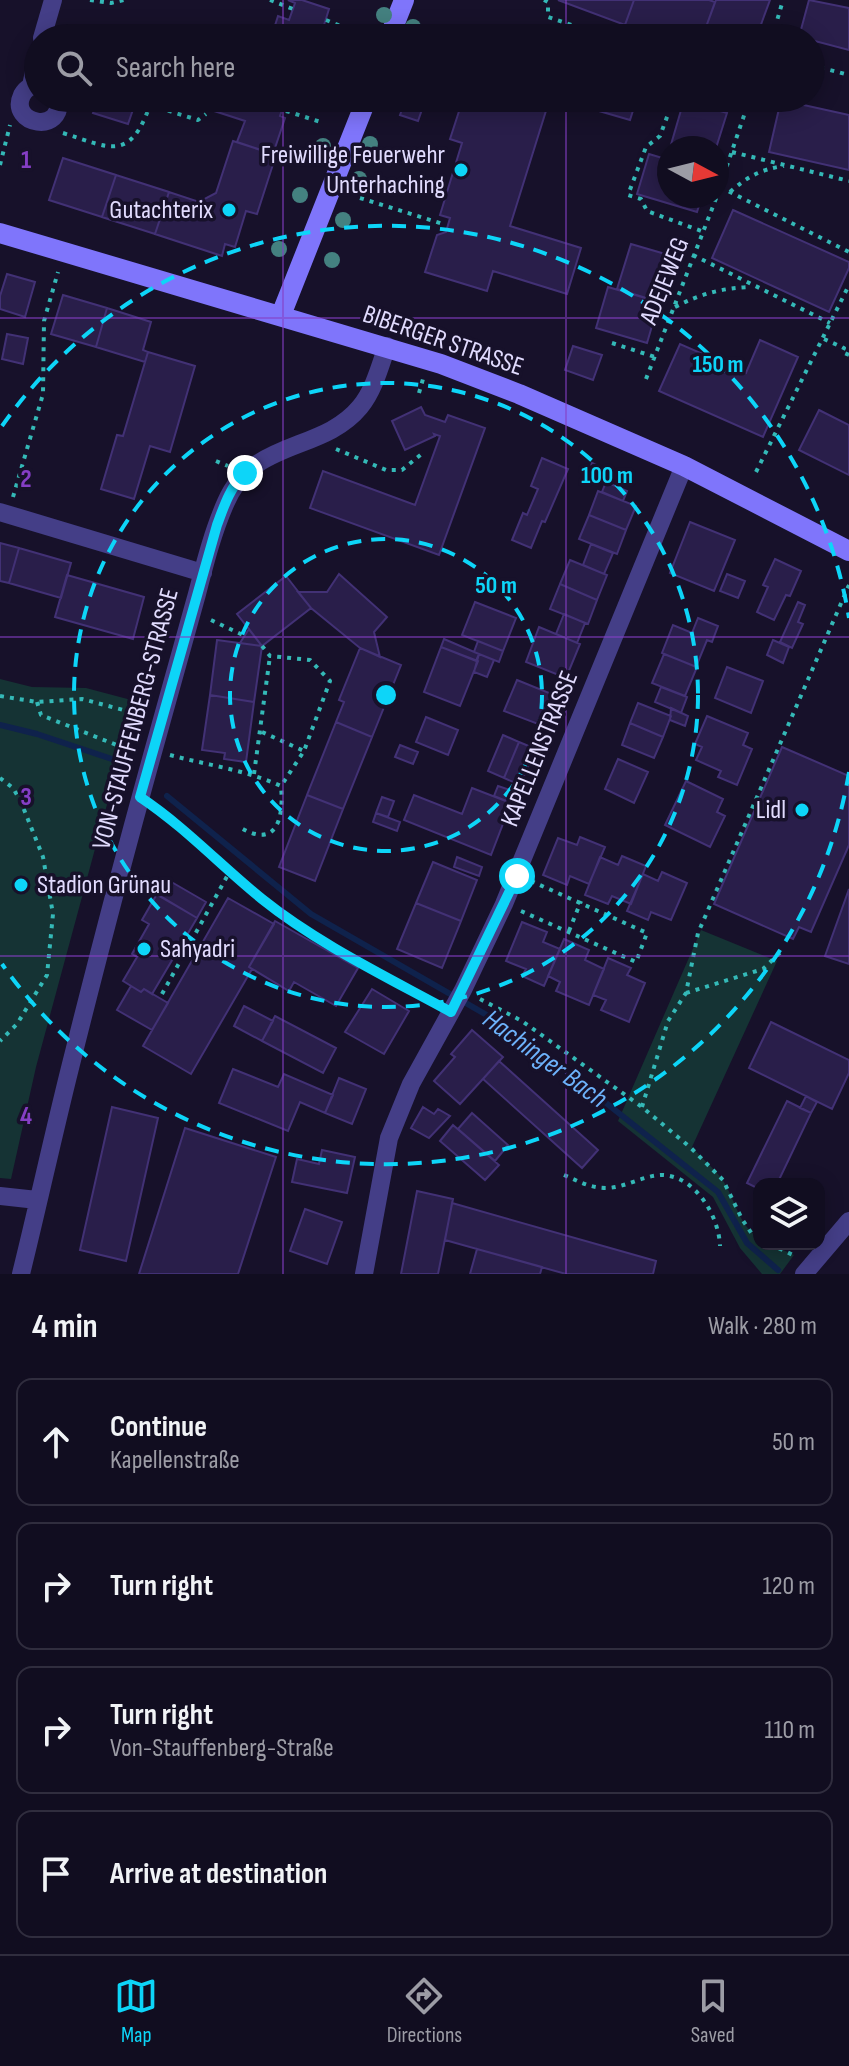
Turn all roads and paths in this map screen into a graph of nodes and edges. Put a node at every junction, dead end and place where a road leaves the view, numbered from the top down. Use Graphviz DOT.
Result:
graph roads {
  1 [pos="53,0"];
  2 [pos="90,0"];
  3 [pos="124,0"];
  4 [pos="270,0"];
  5 [pos="404,0"];
  6 [pos="544,0"];
  7 [pos="783,0"];
  8 [pos="293,9"];
  9 [pos="46,24"];
  10 [pos="395,24"];
  11 [pos="568,24"];
  12 [pos="776,24"];
  13 [pos="825,69"];
  14 [pos="849,75"];
  15 [pos="24,92"];
  16 [pos="21,110"];
  17 [pos="56,112"];
  18 [pos="147,112"];
  19 [pos="172,112"];
  20 [pos="289,112"];
  21 [pos="361,112"];
  22 [pos="669,112"];
  23 [pos="745,112"];
  24 [pos="206,114"];
  25 [pos="47,121"];
  26 [pos="324,123"];
  27 [pos="732,152"];
  28 [pos="729,161"];
  29 [pos="0,165"];
  30 [pos="788,165"];
  31 [pos="849,181"];
  32 [pos="730,192"];
  33 [pos="360,198"];
  34 [pos="713,208"];
  35 [pos="443,224"];
  36 [pos="704,232"];
  37 [pos="0,233"];
  38 [pos="849,252"];
  39 [pos="692,255"];
  40 [pos="849,285"];
  41 [pos="753,287"];
  42 [pos="53,291"];
  43 [pos="672,308"];
  44 [pos="281,315"];
  45 [pos="830,323"];
  46 [pos="823,338"];
  47 [pos="612,343"];
  48 [pos="387,346"];
  49 [pos="849,355"];
  50 [pos="655,357"];
  51 [pos="646,379"];
  52 [pos="327,433"];
  53 [pos="424,452"];
  54 [pos="684,466"];
  55 [pos="756,472"];
  56 [pos="4,514"];
  57 [pos="849,551"];
  58 [pos="203,573"];
  59 [pos="849,585"];
  60 [pos="211,620"];
  61 [pos="245,636"];
  62 [pos="262,646"];
  63 [pos="270,656"];
  64 [pos="0,696"];
  65 [pos="37,702"];
  66 [pos="161,721"];
  67 [pos="261,732"];
  68 [pos="153,751"];
  69 [pos="304,751"];
  70 [pos="254,774"];
  71 [pos="0,778"];
  72 [pos="281,786"];
  73 [pos="140,797"];
  74 [pos="238,826"];
  75 [pos="230,871"];
  76 [pos="537,884"];
  77 [pos="581,901"];
  78 [pos="504,904"];
  79 [pos="569,931"];
  80 [pos="784,949"];
  81 [pos="686,993"];
  82 [pos="162,994"];
  83 [pos="458,1001"];
  84 [pos="0,1041"];
  85 [pos="642,1107"];
  86 [pos="564,1175"];
  87 [pos="0,1196"];
  88 [pos="37,1200"];
  89 [pos="849,1221"];
  90 [pos="753,1235"];
  91 [pos="720,1246"];
  92 [pos="779,1250"];
  93 [pos="807,1270"];
  94 [pos="21,1274"];
  95 [pos="364,1274"];
  1 -- 9 [label="street"];
  2 -- 3 [label="path"];
  4 -- 8 [label="path"];
  5 -- 10 [label="main road"];
  6 -- 11 [label="path"];
  7 -- 12 [label="path"];
  13 -- 14 [label="path"];
  15 -- 16 [label="street"];
  16 -- 25 [label="street"];
  16 -- 29 [label="path"];
  17 -- 25 [label="street"];
  18 -- 25 [label="path"];
  19 -- 24 [label="path"];
  20 -- 26 [label="path"];
  21 -- 44 [label="main road"];
  22 -- 36 [label="path"];
  23 -- 27 [label="path, ADEJEWEG"];
  27 -- 28 [label="path, ADEJEWEG"];
  27 -- 30 [label="path"];
  30 -- 31 [label="path"];
  30 -- 32 [label="path"];
  32 -- 38 [label="path"];
  33 -- 35 [label="path"];
  34 -- 36 [label="path, ADEJEWEG"];
  36 -- 39 [label="path, ADEJEWEG"];
  37 -- 44 [label="main road, BIBERGER STRASSE"];
  39 -- 41 [label="path"];
  39 -- 43 [label="path, ADEJEWEG"];
  40 -- 45 [label="path"];
  41 -- 43 [label="path"];
  41 -- 45 [label="path"];
  42 -- 56 [label="path"];
  43 -- 50 [label="path, ADEJEWEG"];
  44 -- 48 [label="main road, BIBERGER STRASSE"];
  45 -- 46 [label="path"];
  46 -- 49 [label="path"];
  46 -- 55 [label="path"];
  47 -- 50 [label="path"];
  48 -- 52 [label="street, VON-STAUFFENBERG-STRASSE"];
  48 -- 54 [label="main road, BIBERGER STRASSE"];
  50 -- 51 [label="path, ADEJEWEG"];
  52 -- 53 [label="path"];
  52 -- 58 [label="street, VON-STAUFFENBERG-STRASSE"];
  54 -- 57 [label="main road, BIBERGER STRASSE"];
  54 -- 78 [label="street, KAPELLENSTRASSE"];
  56 -- 58 [label="street"];
  58 -- 66 [label="street, VON-STAUFFENBERG-STRASSE"];
  59 -- 81 [label="path"];
  60 -- 61 [label="path"];
  62 -- 63 [label="path"];
  63 -- 67 [label="path"];
  63 -- 69 [label="path"];
  64 -- 65 [label="path"];
  65 -- 66 [label="path"];
  65 -- 68 [label="path"];
  66 -- 68 [label="street, VON-STAUFFENBERG-STRASSE"];
  67 -- 69 [label="path"];
  67 -- 70 [label="path"];
  68 -- 70 [label="path"];
  68 -- 73 [label="street, VON-STAUFFENBERG-STRASSE"];
  69 -- 72 [label="path"];
  70 -- 72 [label="path"];
  71 -- 84 [label="path"];
  72 -- 74 [label="path"];
  73 -- 75 [label="path"];
  73 -- 88 [label="street, VON-STAUFFENBERG-STRASSE"];
  75 -- 82 [label="path"];
  75 -- 83 [label="path"];
  76 -- 77 [label="path"];
  77 -- 79 [label="path"];
  77 -- 79 [label="path"];
  78 -- 79 [label="path"];
  78 -- 83 [label="street, KAPELLENSTRASSE"];
  80 -- 81 [label="path"];
  81 -- 85 [label="path"];
  83 -- 85 [label="path"];
  83 -- 95 [label="street, KAPELLENSTRASSE"];
  85 -- 90 [label="path"];
  86 -- 91 [label="path"];
  87 -- 88 [label="street"];
  88 -- 94 [label="street, VON-STAUFFENBERG-STRASSE"];
  89 -- 93 [label="street"];
  92 -- 93 [label="path"];
}
